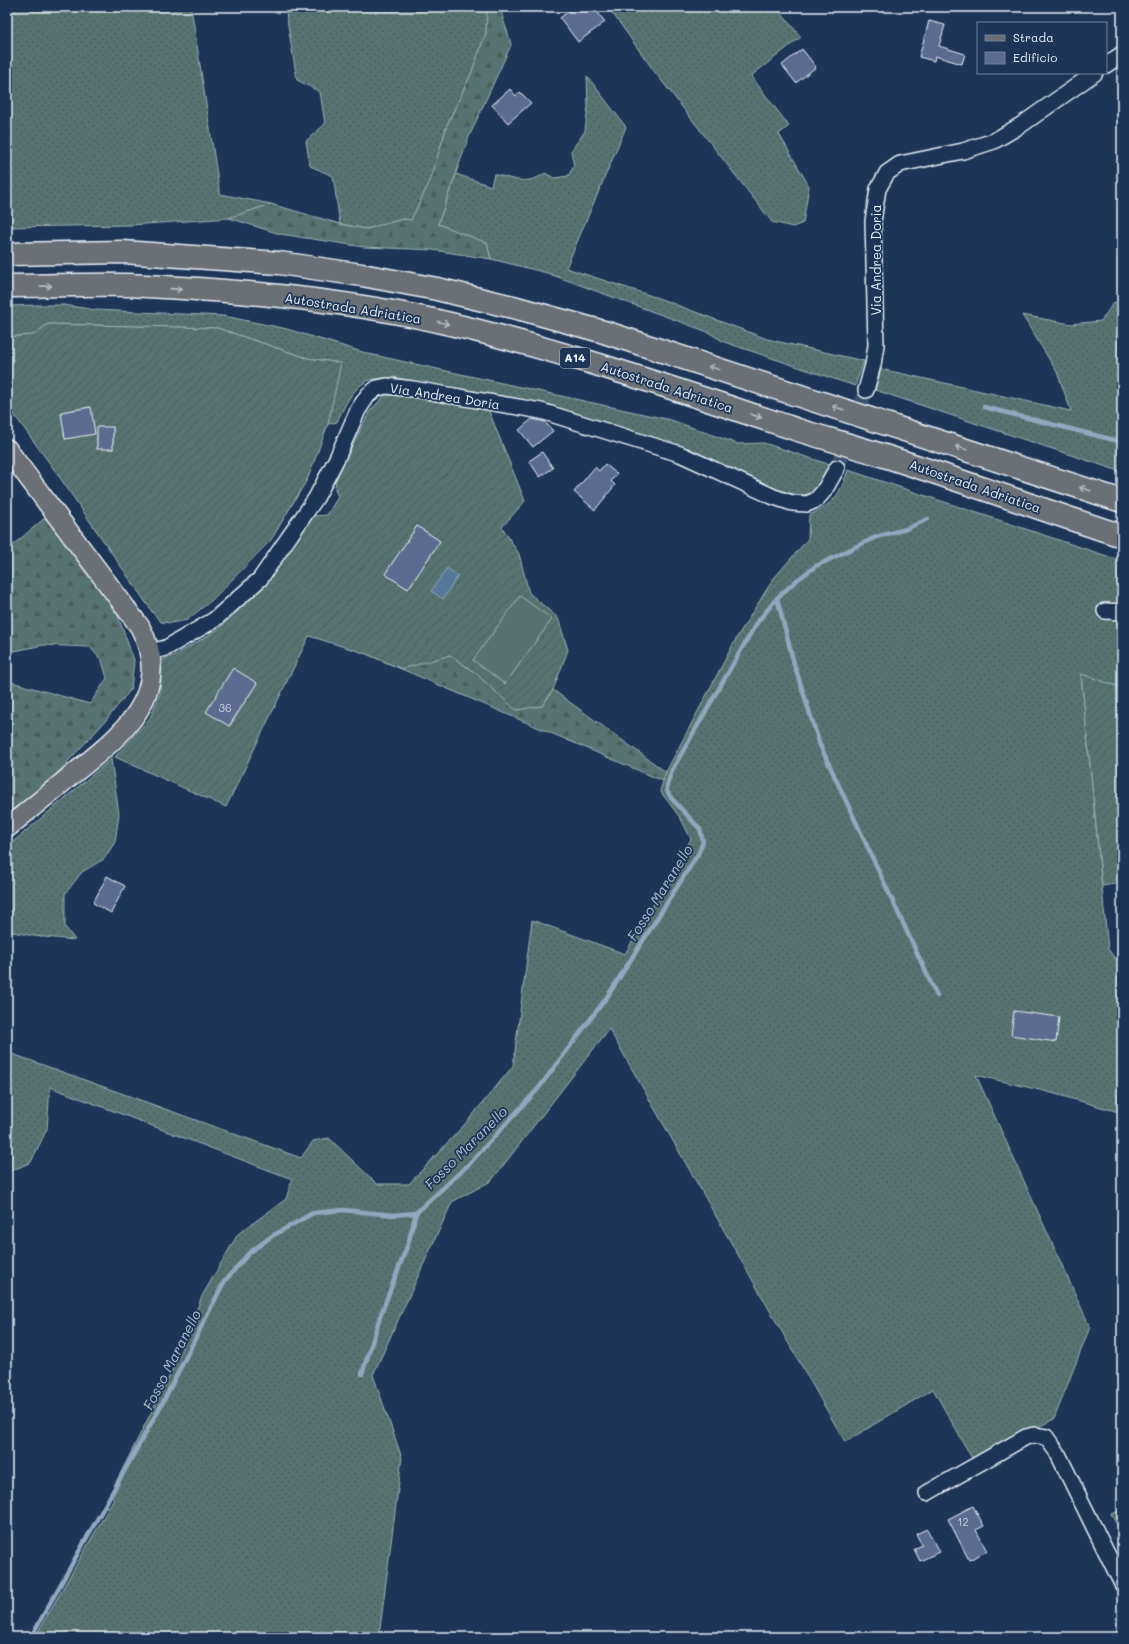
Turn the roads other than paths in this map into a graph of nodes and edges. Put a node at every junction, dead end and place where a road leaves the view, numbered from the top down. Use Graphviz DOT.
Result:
graph roads {
  1 [pos="1122,54"];
  2 [pos="1107,64"];
  3 [pos="1094,74"];
  4 [pos="7,254"];
  5 [pos="7,286"];
  6 [pos="866,390"];
  7 [pos="7,449"];
  8 [pos="837,468"];
  9 [pos="1122,501"];
  10 [pos="1122,536"];
  11 [pos="1105,611"];
  12 [pos="1122,612"];
  13 [pos="150,652"];
  14 [pos="7,828"];
  15 [pos="927,1493"];
  16 [pos="1122,1584"];
  1 -- 2 [label="street"];
  3 -- 6 [label="street, Via Andrea Doria"];
  9 -- 4 [label="highway, A14, one-way"];
  5 -- 10 [label="highway, Autostrada Adriatica / A14, one-way"];
  7 -- 13 [label="main road"];
  8 -- 13 [label="street, Via Andrea Doria"];
  11 -- 12 [label="street"];
  13 -- 14 [label="main road"];
  15 -- 16 [label="street"];
}
